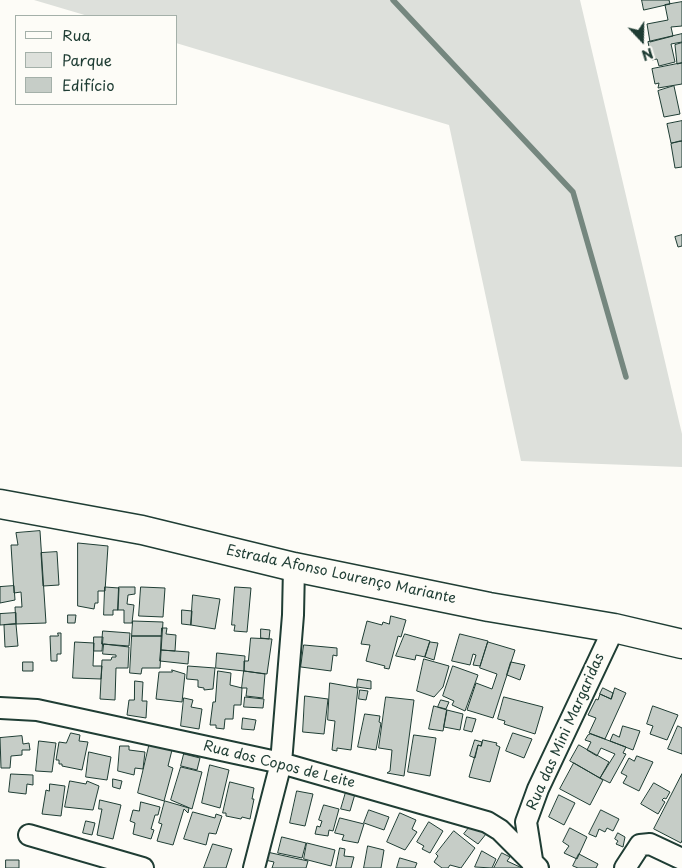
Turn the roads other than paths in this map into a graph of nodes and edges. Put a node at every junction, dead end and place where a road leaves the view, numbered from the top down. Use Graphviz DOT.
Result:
graph roads {
  1 [pos="0,504"];
  2 [pos="294,567"];
  3 [pos="614,628"];
  4 [pos="682,644"];
  5 [pos="0,708"];
  6 [pos="281,763"];
  7 [pos="29,835"];
  8 [pos="682,859"];
  9 [pos="534,867"];
  10 [pos="142,868"];
  11 [pos="254,868"];
  12 [pos="625,868"];
  1 -- 2 [label="main road, Estrada Afonso Lourenço Mariante"];
  2 -- 3 [label="main road, Estrada Afonso Lourenço Mariante"];
  2 -- 6 [label="street"];
  3 -- 4 [label="main road, Estrada Afonso Lourenço Mariante"];
  3 -- 9 [label="street, Rua das Mini Margaridas"];
  5 -- 6 [label="street, Rua dos Copos de Leite"];
  6 -- 9 [label="street, Rua dos Copos de Leite"];
  6 -- 11 [label="street"];
  7 -- 10 [label="street"];
  8 -- 12 [label="street"];
}
